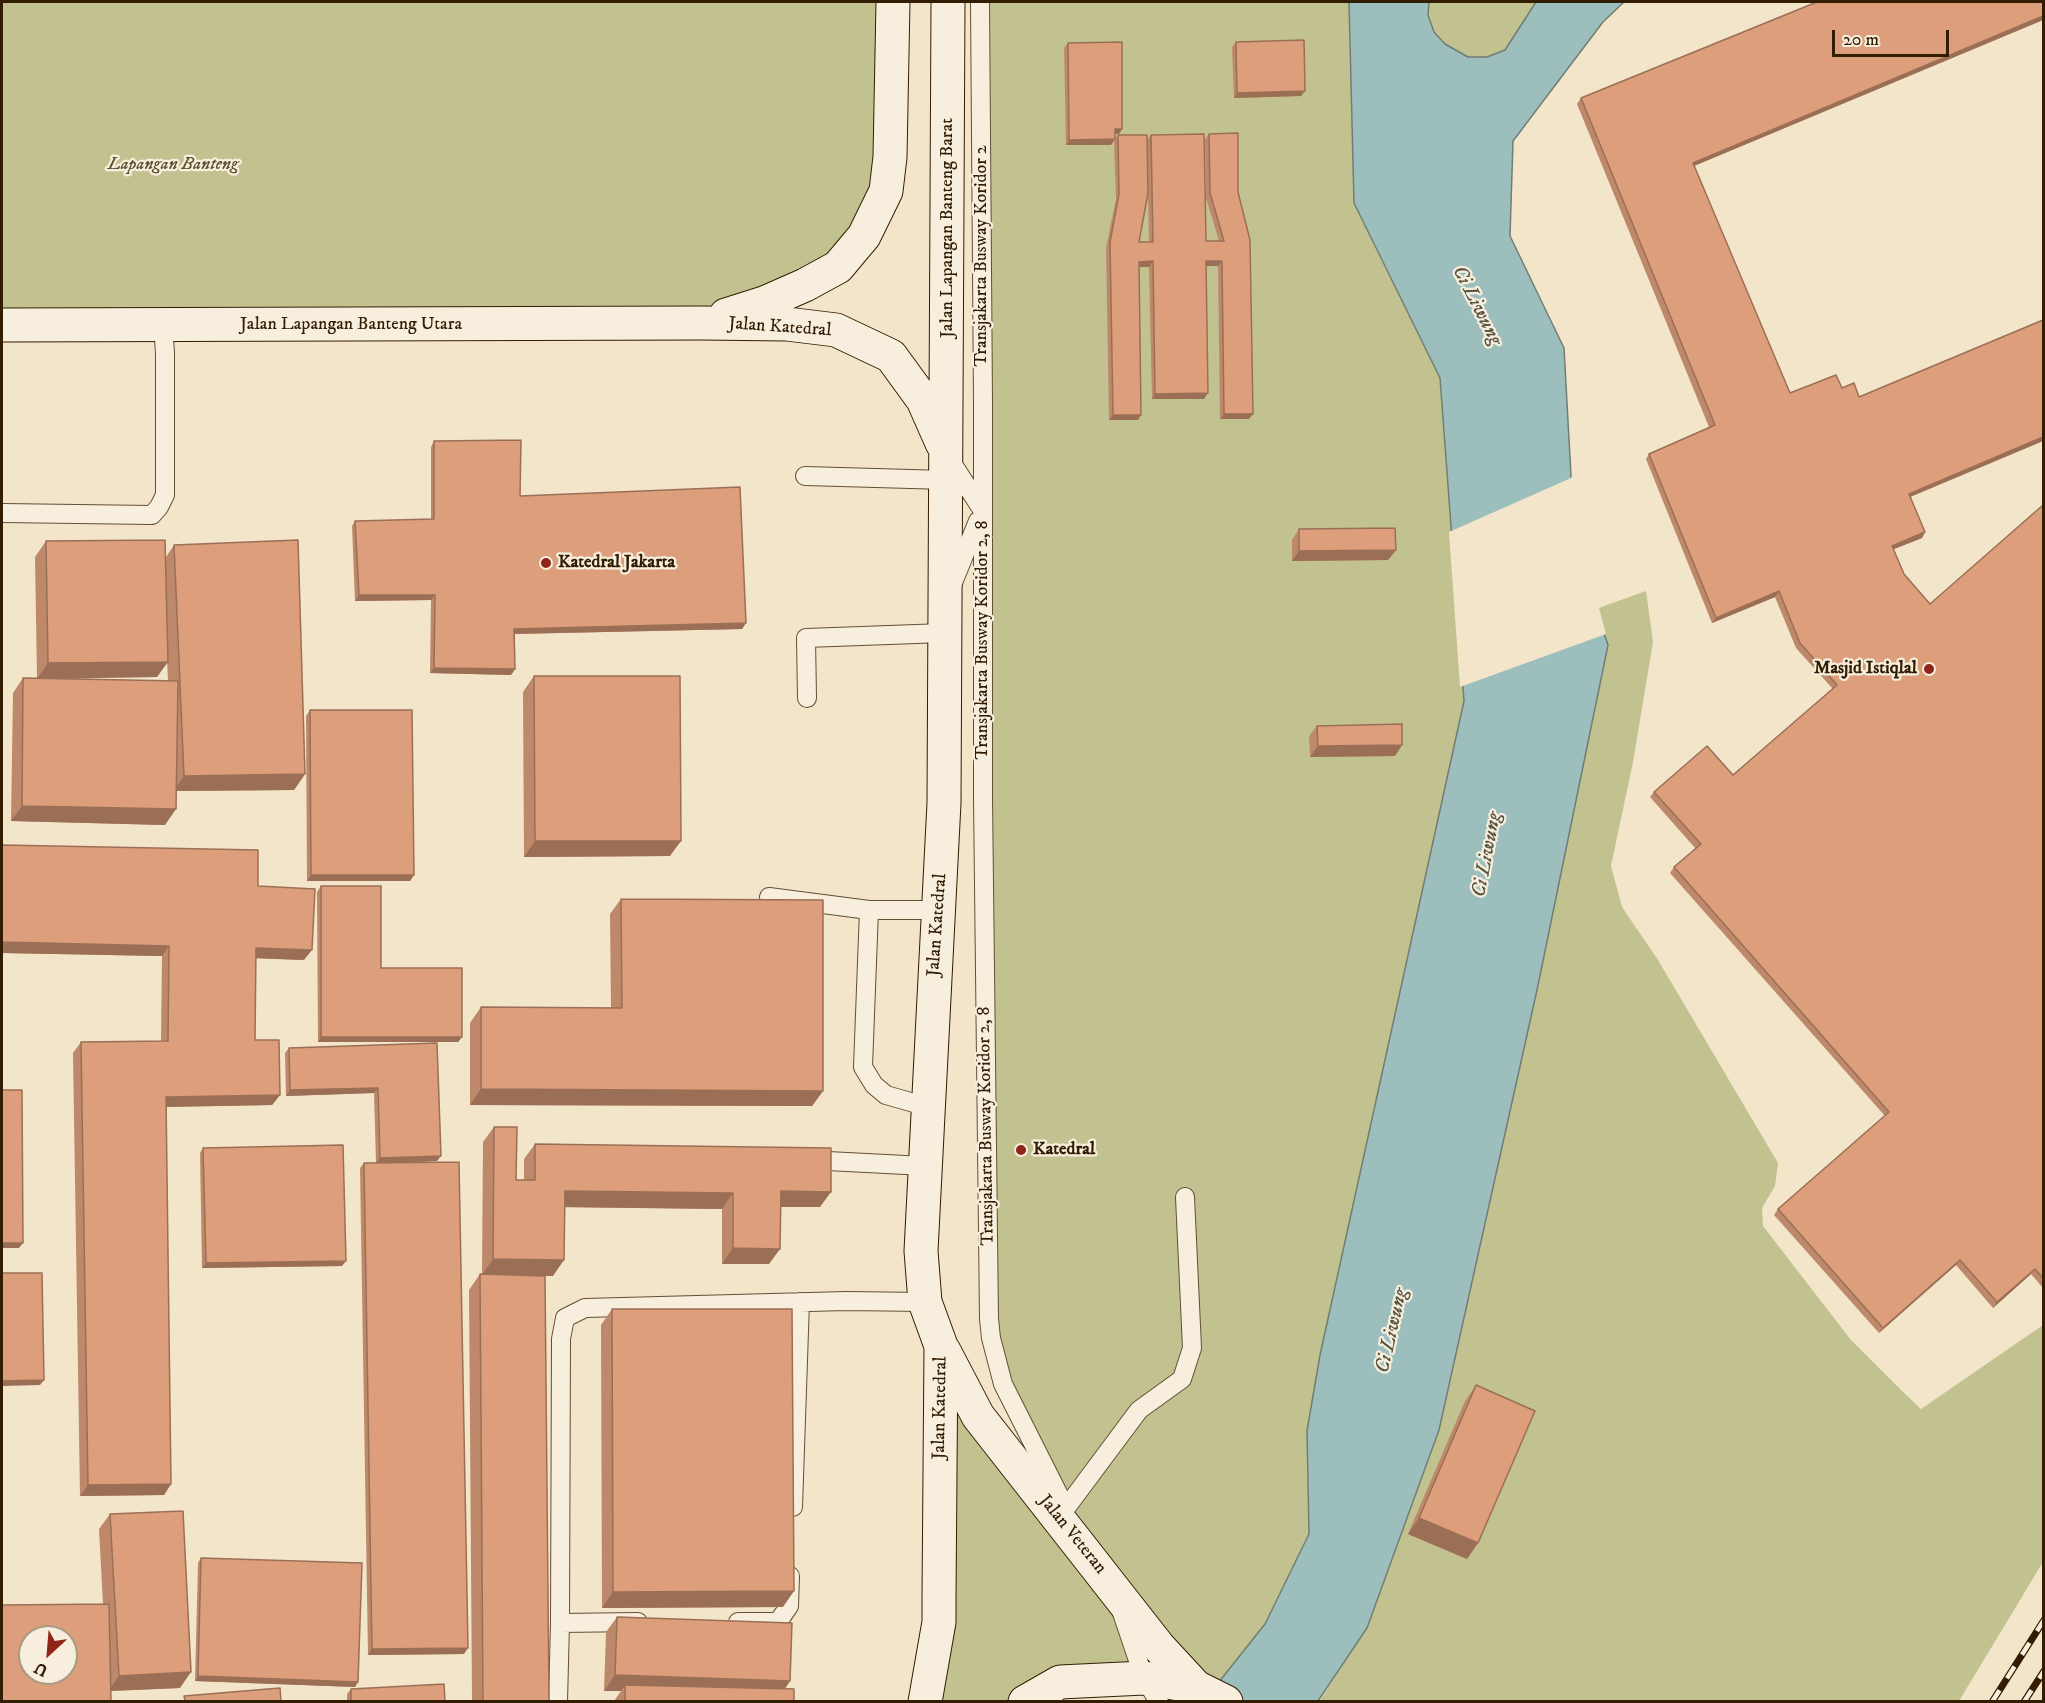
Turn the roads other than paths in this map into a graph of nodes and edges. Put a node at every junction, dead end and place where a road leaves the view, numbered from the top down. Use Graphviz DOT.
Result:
graph roads {
  1 [pos="893,2"];
  2 [pos="948,2"];
  3 [pos="980,2"];
  4 [pos="701,323"];
  5 [pos="2,325"];
  6 [pos="163,325"];
  7 [pos="947,467"];
  8 [pos="805,476"];
  9 [pos="983,512"];
  10 [pos="2,513"];
  11 [pos="945,601"];
  12 [pos="944,633"];
  13 [pos="807,698"];
  14 [pos="769,897"];
  15 [pos="940,909"];
  16 [pos="869,910"];
  17 [pos="928,1107"];
  18 [pos="789,1160"];
  19 [pos="925,1166"];
  20 [pos="1185,1197"];
  21 [pos="800,1302"];
  22 [pos="925,1302"];
  23 [pos="942,1346"];
  24 [pos="1061,1514"];
  25 [pos="792,1524"];
  26 [pos="791,1559"];
  27 [pos="1111,1583"];
  28 [pos="652,1622"];
  29 [pos="721,1622"];
  30 [pos="560,1623"];
  31 [pos="1152,1690"];
  32 [pos="1209,1694"];
  33 [pos="558,1701"];
  34 [pos="926,1701"];
  35 [pos="1025,1701"];
  1 -- 4 [label="main road"];
  2 -- 7 [label="main road, Jalan Lapangan Banteng Barat"];
  3 -- 9 [label="lane, Transjakarta Busway Koridor 2"];
  4 -- 6 [label="main road, Jalan Lapangan Banteng Utara"];
  4 -- 7 [label="main road, Jalan Katedral"];
  5 -- 6 [label="main road, Jalan Lapangan Banteng Utara"];
  6 -- 10 [label="lane"];
  7 -- 8 [label="lane"];
  7 -- 9 [label="lane"];
  7 -- 11 [label="main road, Jalan Katedral"];
  9 -- 11 [label="lane"];
  9 -- 24 [label="lane, Transjakarta Busway Koridor 2, 8"];
  11 -- 12 [label="main road, Jalan Katedral"];
  12 -- 13 [label="lane"];
  12 -- 15 [label="main road, Jalan Katedral"];
  14 -- 16 [label="lane"];
  15 -- 16 [label="lane"];
  15 -- 17 [label="main road, Jalan Katedral"];
  16 -- 17 [label="lane"];
  17 -- 19 [label="main road, Jalan Katedral"];
  18 -- 19 [label="lane"];
  19 -- 22 [label="main road, Jalan Katedral"];
  20 -- 24 [label="lane"];
  21 -- 22 [label="lane"];
  21 -- 25 [label="lane"];
  21 -- 30 [label="lane"];
  22 -- 23 [label="main road, Jalan Katedral"];
  23 -- 24 [label="main road, Jalan Veteran"];
  23 -- 34 [label="main road, Jalan Katedral"];
  24 -- 27 [label="main road, Jalan Veteran"];
  26 -- 29 [label="lane"];
  27 -- 31 [label="lane"];
  27 -- 32 [label="main road, Jalan Veteran"];
  28 -- 30 [label="lane"];
  30 -- 33 [label="lane"];
  31 -- 32 [label="main road"];
  31 -- 35 [label="main road"];
}
